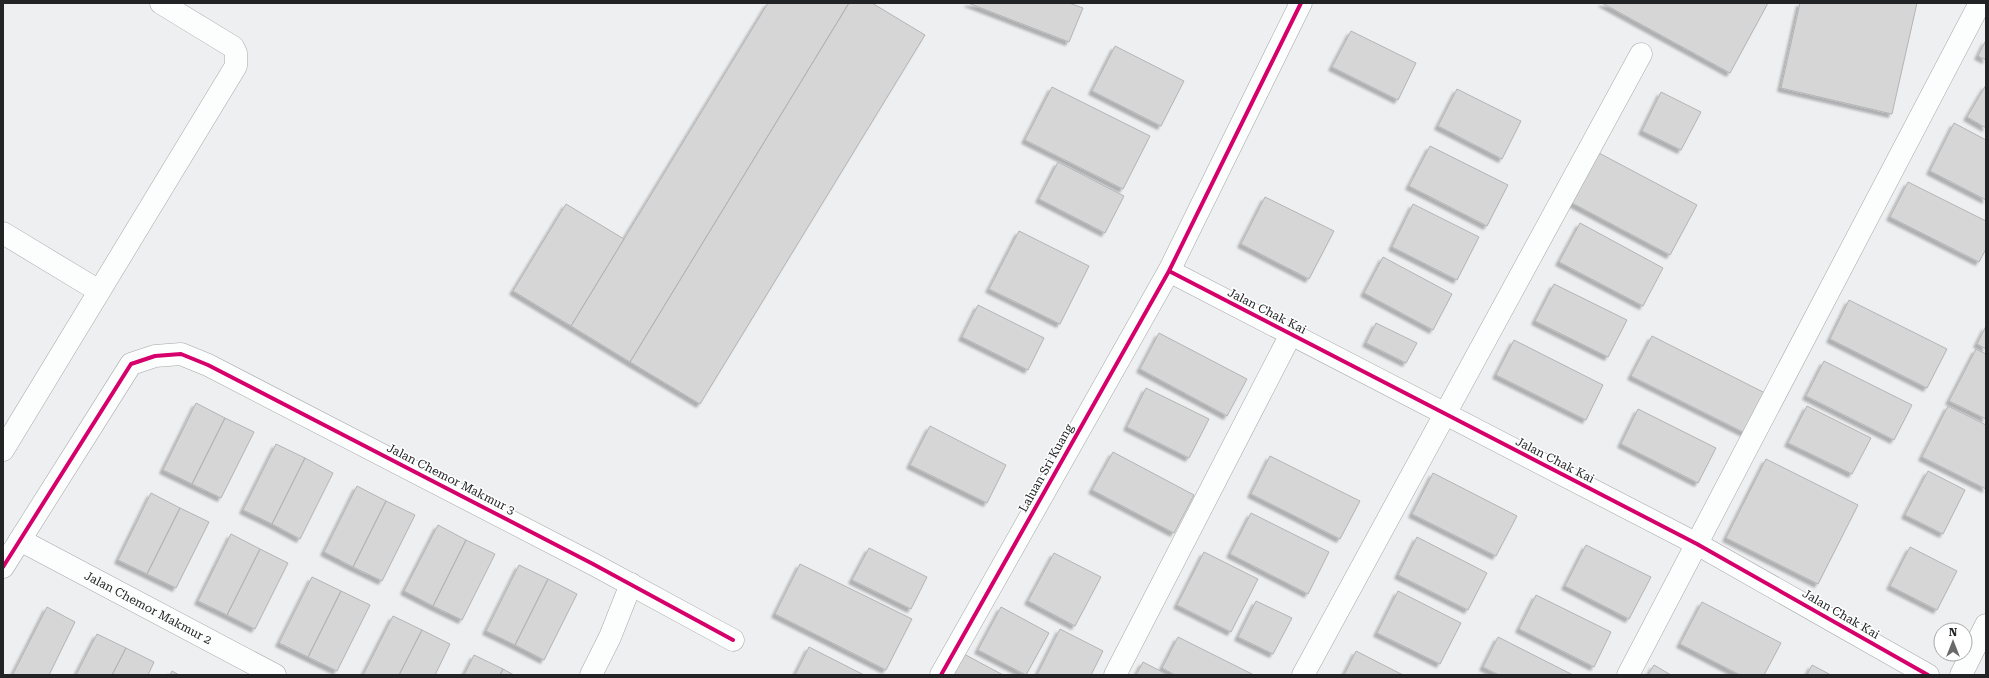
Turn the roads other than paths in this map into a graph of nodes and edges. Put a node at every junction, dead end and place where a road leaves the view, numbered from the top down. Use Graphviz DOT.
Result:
graph roads {
  1 [pos="161,3"];
  2 [pos="1301,3"];
  3 [pos="1980,3"];
  4 [pos="1641,54"];
  5 [pos="3,233"];
  6 [pos="1168,271"];
  7 [pos="99,291"];
  8 [pos="1291,334"];
  9 [pos="1445,414"];
  10 [pos="3,450"];
  11 [pos="20,540"];
  12 [pos="1697,544"];
  13 [pos="3,567"];
  14 [pos="631,584"];
  15 [pos="1986,625"];
  16 [pos="733,640"];
  17 [pos="275,675"];
  18 [pos="592,675"];
  19 [pos="941,675"];
  20 [pos="1115,675"];
  21 [pos="1303,675"];
  22 [pos="1628,675"];
  23 [pos="1928,675"];
  24 [pos="1961,675"];
  1 -- 7 [label="street"];
  2 -- 6 [label="street, Laluan Sri Kuang"];
  3 -- 12 [label="street"];
  4 -- 9 [label="street"];
  5 -- 7 [label="street"];
  6 -- 8 [label="street, Jalan Chak Kai"];
  6 -- 19 [label="street, Laluan Sri Kuang"];
  7 -- 10 [label="street"];
  8 -- 9 [label="street, Jalan Chak Kai"];
  8 -- 20 [label="street"];
  9 -- 12 [label="street, Jalan Chak Kai"];
  9 -- 21 [label="street"];
  11 -- 13 [label="street, Jalan Chemor Makmur 3"];
  11 -- 14 [label="street, Jalan Chemor Makmur 3"];
  11 -- 17 [label="street, Jalan Chemor Makmur 2"];
  12 -- 22 [label="street"];
  12 -- 23 [label="street, Jalan Chak Kai"];
  14 -- 16 [label="street, Jalan Chemor Makmur 3"];
  14 -- 18 [label="street"];
  15 -- 24 [label="street"];
}
